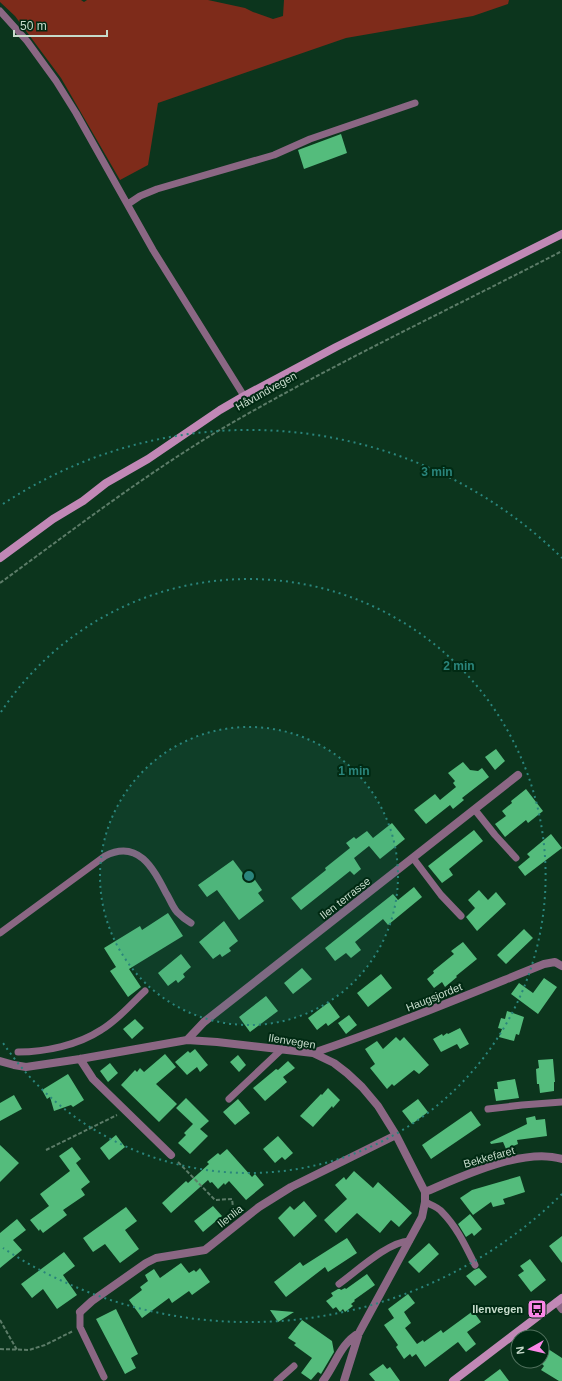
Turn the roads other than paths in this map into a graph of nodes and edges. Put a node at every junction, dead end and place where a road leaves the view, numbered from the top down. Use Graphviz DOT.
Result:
graph roads {
  1 [pos="0,11"];
  2 [pos="415,103"];
  3 [pos="128,204"];
  4 [pos="562,234"];
  5 [pos="244,396"];
  6 [pos="0,558"];
  7 [pos="518,775"];
  8 [pos="475,810"];
  9 [pos="413,858"];
  10 [pos="516,858"];
  11 [pos="461,916"];
  12 [pos="191,923"];
  13 [pos="0,933"];
  14 [pos="562,966"];
  15 [pos="145,991"];
  16 [pos="187,1040"];
  17 [pos="282,1049"];
  18 [pos="18,1052"];
  19 [pos="313,1053"];
  20 [pos="80,1059"];
  21 [pos="0,1061"];
  22 [pos="229,1099"];
  23 [pos="562,1102"];
  24 [pos="488,1109"];
  25 [pos="396,1135"];
  26 [pos="171,1155"];
  27 [pos="562,1159"];
  28 [pos="425,1192"];
  29 [pos="426,1202"];
  30 [pos="409,1241"];
  31 [pos="475,1266"];
  32 [pos="339,1284"];
  33 [pos="560,1303"];
  34 [pos="80,1312"];
  35 [pos="359,1333"];
  36 [pos="294,1366"];
  37 [pos="104,1377"];
  38 [pos="277,1381"];
  39 [pos="323,1381"];
  40 [pos="344,1381"];
  41 [pos="453,1381"];
  1 -- 3 [label="lane"];
  2 -- 3 [label="lane"];
  3 -- 5 [label="lane"];
  4 -- 5 [label="main road, Håvundvegen"];
  5 -- 6 [label="main road, Håvundvegen"];
  7 -- 8 [label="street, Ilen terrasse"];
  8 -- 9 [label="street, Ilen terrasse"];
  8 -- 10 [label="lane"];
  9 -- 11 [label="lane"];
  9 -- 16 [label="street, Ilen terrasse"];
  12 -- 13 [label="lane"];
  14 -- 19 [label="street, Haugsjordet"];
  15 -- 18 [label="lane"];
  16 -- 17 [label="street, Ilenvegen"];
  16 -- 20 [label="street, Ilenvegen"];
  17 -- 19 [label="street, Ilenvegen"];
  17 -- 22 [label="lane"];
  19 -- 25 [label="street, Ilenvegen"];
  20 -- 21 [label="street, Ilenvegen"];
  20 -- 26 [label="street"];
  23 -- 24 [label="lane"];
  25 -- 28 [label="street, Ilenvegen"];
  25 -- 34 [label="street, Ilenlia"];
  27 -- 28 [label="street, Bekkefaret"];
  28 -- 29 [label="street, Ilenvegen"];
  29 -- 30 [label="street, Ilenvegen"];
  29 -- 31 [label="lane"];
  30 -- 32 [label="lane"];
  30 -- 35 [label="street, Ilenvegen"];
  33 -- 41 [label="main road"];
  34 -- 37 [label="lane"];
  35 -- 39 [label="street"];
  35 -- 40 [label="street, Ilenvegen"];
  36 -- 38 [label="lane"];
}
